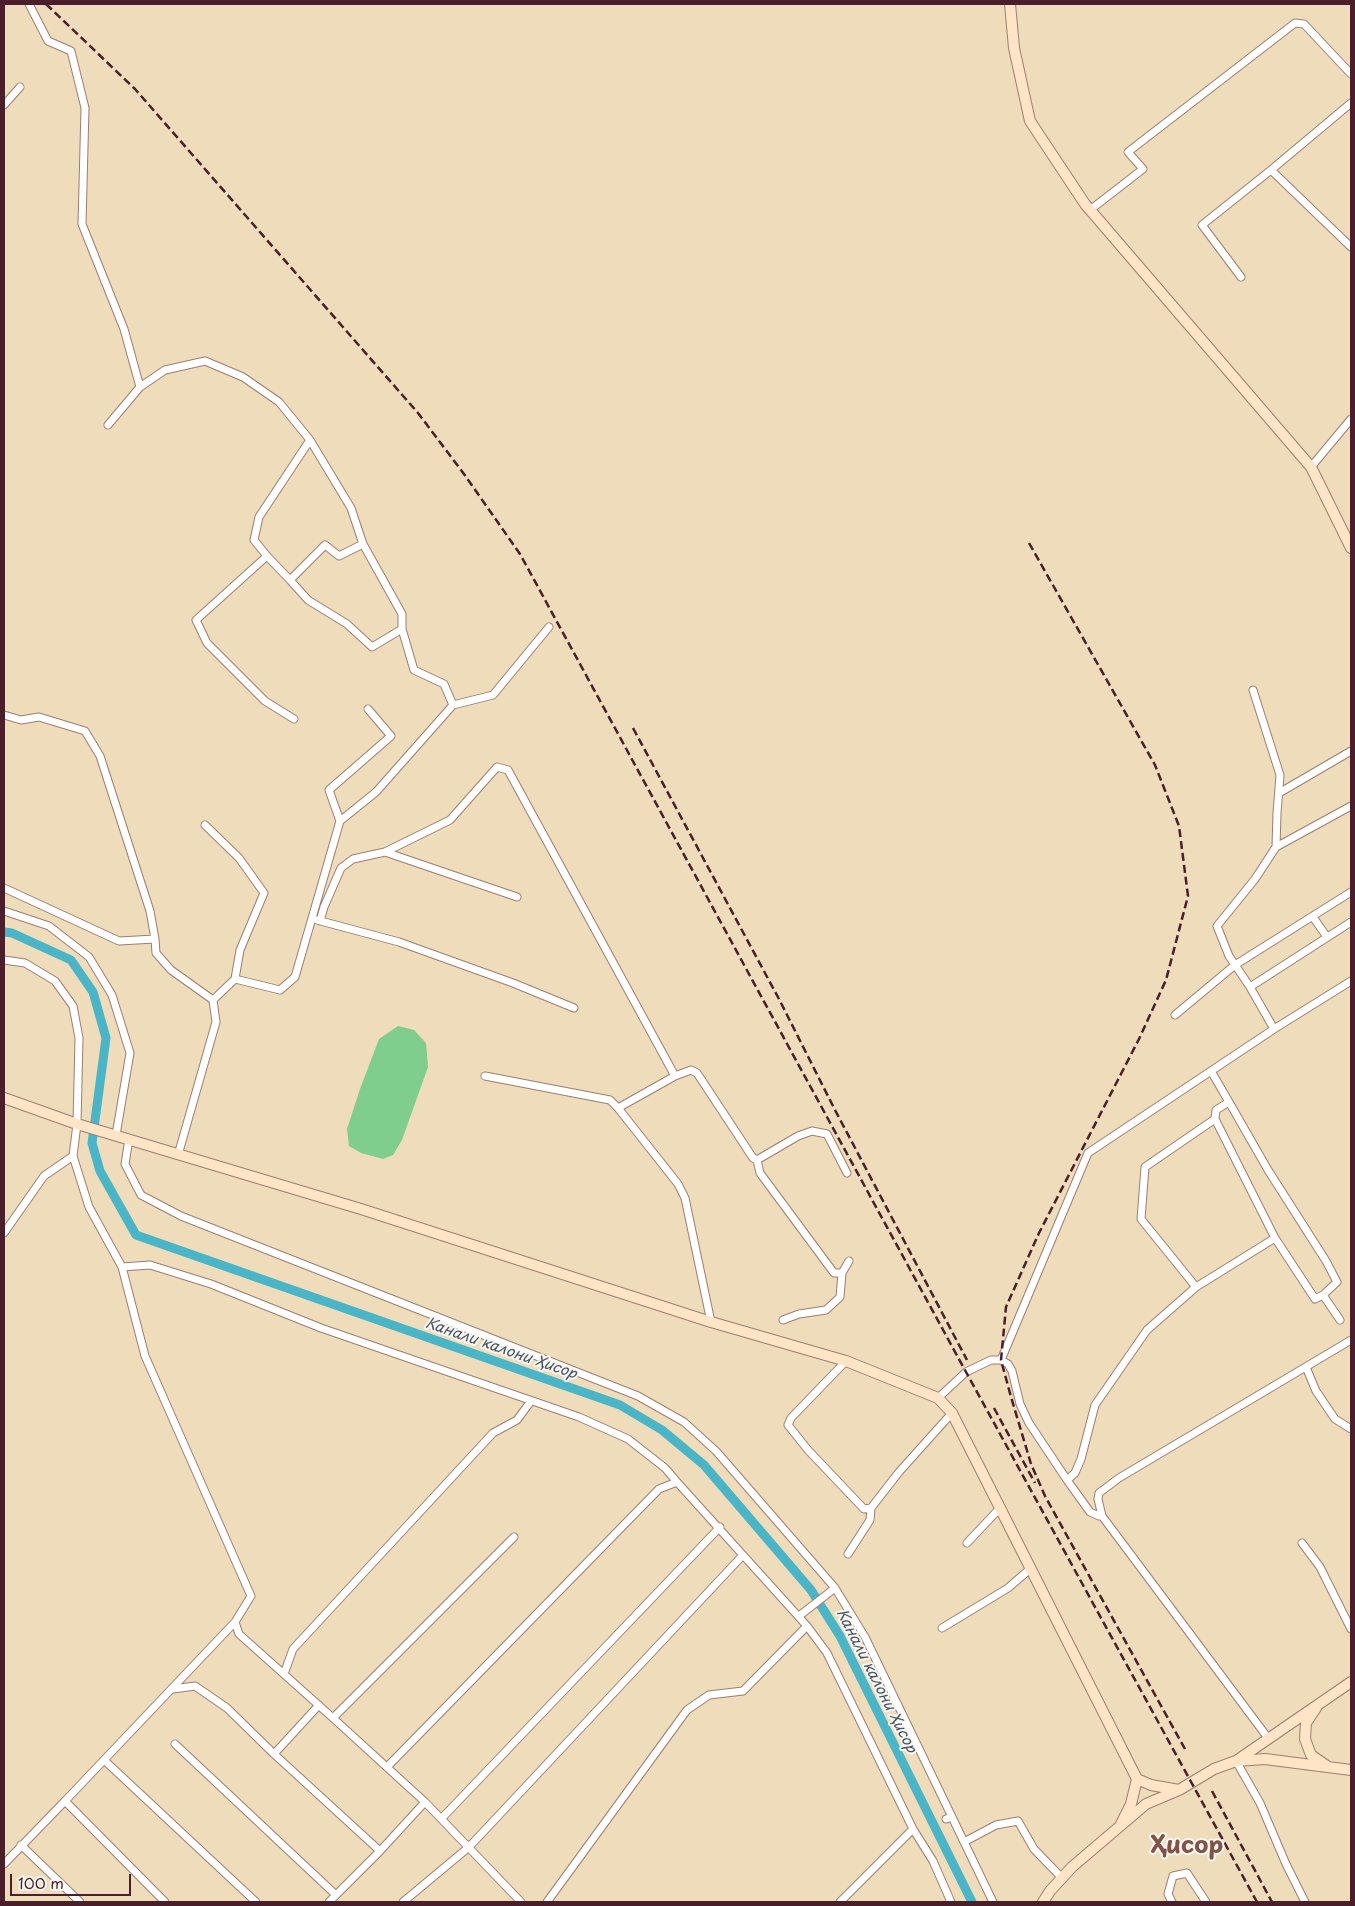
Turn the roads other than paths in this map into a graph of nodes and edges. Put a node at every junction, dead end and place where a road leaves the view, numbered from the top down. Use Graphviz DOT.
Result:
graph roads {
  1 [pos="29,4"];
  2 [pos="1010,4"];
  3 [pos="1351,74"];
  4 [pos="20,87"];
  5 [pos="1351,102"];
  6 [pos="4,105"];
  7 [pos="1271,170"];
  8 [pos="1090,210"];
  9 [pos="1351,247"];
  10 [pos="1241,277"];
  11 [pos="140,386"];
  12 [pos="1351,419"];
  13 [pos="108,425"];
  14 [pos="310,440"];
  15 [pos="1312,467"];
  16 [pos="363,544"];
  17 [pos="1351,548"];
  18 [pos="267,556"];
  19 [pos="290,580"];
  20 [pos="548,628"];
  21 [pos="402,629"];
  22 [pos="1253,690"];
  23 [pos="453,705"];
  24 [pos="368,709"];
  25 [pos="4,715"];
  26 [pos="294,719"];
  27 [pos="1351,751"];
  28 [pos="1279,794"];
  29 [pos="1351,806"];
  30 [pos="340,821"];
  31 [pos="205,825"];
  32 [pos="1276,847"];
  33 [pos="384,852"];
  34 [pos="4,888"];
  35 [pos="1351,892"];
  36 [pos="517,897"];
  37 [pos="4,911"];
  38 [pos="1313,917"];
  39 [pos="312,919"];
  40 [pos="320,921"];
  41 [pos="1351,922"];
  42 [pos="1327,937"];
  43 [pos="155,939"];
  44 [pos="4,960"];
  45 [pos="1235,965"];
  46 [pos="235,979"];
  47 [pos="1351,981"];
  48 [pos="1250,987"];
  49 [pos="213,1000"];
  50 [pos="574,1008"];
  51 [pos="1175,1015"];
  52 [pos="1274,1029"];
  53 [pos="1211,1071"];
  54 [pos="485,1076"];
  55 [pos="675,1076"];
  56 [pos="4,1098"];
  57 [pos="1229,1102"];
  58 [pos="618,1108"];
  59 [pos="1215,1119"];
  60 [pos="77,1124"];
  61 [pos="116,1135"];
  62 [pos="129,1139"];
  63 [pos="178,1155"];
  64 [pos="73,1156"];
  65 [pos="757,1160"];
  66 [pos="847,1173"];
  67 [pos="4,1233"];
  68 [pos="1275,1238"];
  69 [pos="849,1261"];
  70 [pos="122,1267"];
  71 [pos="842,1273"];
  72 [pos="1196,1287"];
  73 [pos="1323,1295"];
  74 [pos="782,1320"];
  75 [pos="1340,1320"];
  76 [pos="711,1322"];
  77 [pos="1351,1340"];
  78 [pos="1002,1360"];
  79 [pos="846,1361"];
  80 [pos="1306,1367"];
  81 [pos="938,1398"];
  82 [pos="531,1401"];
  83 [pos="952,1413"];
  84 [pos="1351,1429"];
  85 [pos="1066,1480"];
  86 [pos="677,1482"];
  87 [pos="871,1508"];
  88 [pos="1000,1508"];
  89 [pos="1102,1516"];
  90 [pos="720,1527"];
  91 [pos="514,1537"];
  92 [pos="967,1542"];
  93 [pos="1302,1543"];
  94 [pos="848,1554"];
  95 [pos="743,1555"];
  96 [pos="1030,1568"];
  97 [pos="832,1590"];
  98 [pos="801,1614"];
  99 [pos="235,1622"];
  100 [pos="807,1626"];
  101 [pos="942,1628"];
  102 [pos="1351,1629"];
  103 [pos="284,1674"];
  104 [pos="1351,1682"];
  105 [pos="172,1689"];
  106 [pos="319,1705"];
  107 [pos="1318,1705"];
  108 [pos="333,1718"];
  109 [pos="1268,1738"];
  110 [pos="175,1744"];
  111 [pos="274,1754"];
  112 [pos="104,1760"];
  113 [pos="1236,1761"];
  114 [pos="387,1767"];
  115 [pos="1328,1767"];
  116 [pos="1351,1770"];
  117 [pos="1137,1779"];
  118 [pos="1179,1790"];
  119 [pos="65,1802"];
  120 [pos="425,1802"];
  121 [pos="442,1818"];
  122 [pos="1121,1824"];
  123 [pos="913,1829"];
  124 [pos="964,1842"];
  125 [pos="21,1845"];
  126 [pos="468,1847"];
  127 [pos="380,1851"];
  128 [pos="4,1864"];
  129 [pos="1062,1878"];
  130 [pos="336,1895"];
  131 [pos="80,1902"];
  132 [pos="165,1902"];
  133 [pos="256,1902"];
  134 [pos="329,1902"];
  135 [pos="403,1902"];
  136 [pos="521,1902"];
  137 [pos="547,1902"];
  138 [pos="840,1902"];
  139 [pos="951,1902"];
  140 [pos="993,1902"];
  141 [pos="1044,1902"];
  142 [pos="1172,1902"];
  143 [pos="1206,1902"];
  144 [pos="1305,1902"];
  1 -- 11 [label="street"];
  2 -- 8 [label="main road"];
  3 -- 8 [label="street"];
  4 -- 6 [label="street"];
  5 -- 7 [label="street"];
  7 -- 9 [label="street"];
  7 -- 10 [label="street"];
  8 -- 15 [label="main road"];
  11 -- 13 [label="street"];
  11 -- 14 [label="street"];
  12 -- 15 [label="street"];
  14 -- 16 [label="street"];
  14 -- 18 [label="street"];
  15 -- 17 [label="main road"];
  16 -- 19 [label="street"];
  16 -- 21 [label="street"];
  18 -- 19 [label="street"];
  18 -- 26 [label="street"];
  19 -- 21 [label="street"];
  20 -- 23 [label="street"];
  21 -- 23 [label="street"];
  22 -- 28 [label="street"];
  23 -- 30 [label="street"];
  24 -- 30 [label="street"];
  25 -- 43 [label="street"];
  27 -- 28 [label="street"];
  28 -- 32 [label="street"];
  29 -- 32 [label="street"];
  30 -- 39 [label="street"];
  31 -- 46 [label="street"];
  32 -- 45 [label="street"];
  33 -- 36 [label="street"];
  33 -- 40 [label="street"];
  33 -- 55 [label="street"];
  34 -- 43 [label="street"];
  35 -- 38 [label="street"];
  37 -- 61 [label="street"];
  38 -- 42 [label="street"];
  38 -- 45 [label="street"];
  39 -- 40 [label="street"];
  39 -- 46 [label="street"];
  40 -- 50 [label="street"];
  41 -- 42 [label="street"];
  42 -- 48 [label="street"];
  43 -- 49 [label="street"];
  44 -- 60 [label="street"];
  45 -- 48 [label="street"];
  45 -- 51 [label="street"];
  46 -- 49 [label="street"];
  47 -- 52 [label="street"];
  48 -- 52 [label="street"];
  49 -- 63 [label="street"];
  52 -- 53 [label="street"];
  53 -- 57 [label="street"];
  53 -- 78 [label="street"];
  54 -- 58 [label="street"];
  55 -- 58 [label="street"];
  55 -- 65 [label="street"];
  56 -- 60 [label="main road"];
  57 -- 59 [label="street"];
  57 -- 73 [label="street"];
  58 -- 76 [label="street"];
  59 -- 68 [label="street"];
  59 -- 72 [label="street"];
  60 -- 61 [label="main road"];
  60 -- 64 [label="street"];
  61 -- 62 [label="main road"];
  62 -- 63 [label="main road"];
  62 -- 97 [label="street"];
  63 -- 76 [label="main road"];
  64 -- 67 [label="street"];
  64 -- 70 [label="street"];
  65 -- 66 [label="street"];
  65 -- 71 [label="street"];
  68 -- 72 [label="street"];
  68 -- 73 [label="street"];
  69 -- 71 [label="street"];
  70 -- 82 [label="street"];
  70 -- 99 [label="street"];
  71 -- 74 [label="street"];
  72 -- 85 [label="street"];
  73 -- 75 [label="street"];
  76 -- 79 [label="main road"];
  77 -- 80 [label="street"];
  78 -- 81 [label="street"];
  78 -- 85 [label="street"];
  79 -- 81 [label="main road"];
  79 -- 87 [label="street"];
  80 -- 84 [label="street"];
  80 -- 89 [label="street"];
  81 -- 83 [label="main road"];
  82 -- 86 [label="street"];
  82 -- 103 [label="street"];
  83 -- 87 [label="street"];
  83 -- 88 [label="main road"];
  85 -- 89 [label="street"];
  86 -- 90 [label="street"];
  86 -- 114 [label="street"];
  87 -- 94 [label="street"];
  88 -- 92 [label="street"];
  88 -- 96 [label="main road"];
  89 -- 109 [label="street"];
  90 -- 95 [label="street"];
  90 -- 121 [label="street"];
  91 -- 108 [label="street"];
  93 -- 102 [label="street"];
  95 -- 98 [label="street"];
  95 -- 126 [label="street"];
  96 -- 101 [label="street"];
  96 -- 117 [label="main road"];
  97 -- 98 [label="street"];
  97 -- 124 [label="street"];
  98 -- 100 [label="street"];
  99 -- 103 [label="street"];
  99 -- 105 [label="street"];
  100 -- 123 [label="street"];
  100 -- 137 [label="street"];
  103 -- 106 [label="street"];
  104 -- 107 [label="main road"];
  105 -- 111 [label="street"];
  105 -- 112 [label="street"];
  106 -- 108 [label="street"];
  106 -- 111 [label="street"];
  107 -- 109 [label="main road"];
  107 -- 115 [label="main road"];
  108 -- 114 [label="street"];
  109 -- 113 [label="main road"];
  110 -- 130 [label="street"];
  111 -- 127 [label="street"];
  112 -- 119 [label="street"];
  112 -- 133 [label="street"];
  113 -- 115 [label="main road"];
  113 -- 118 [label="main road"];
  113 -- 144 [label="street"];
  114 -- 120 [label="street"];
  115 -- 116 [label="main road"];
  117 -- 118 [label="main road"];
  117 -- 122 [label="main road"];
  118 -- 122 [label="main road"];
  119 -- 125 [label="street"];
  119 -- 132 [label="street"];
  120 -- 121 [label="street"];
  120 -- 127 [label="street"];
  121 -- 126 [label="street"];
  122 -- 129 [label="main road"];
  123 -- 138 [label="street"];
  123 -- 139 [label="street"];
  124 -- 129 [label="street"];
  124 -- 140 [label="street"];
  125 -- 128 [label="street"];
  125 -- 131 [label="street"];
  126 -- 135 [label="street"];
  126 -- 136 [label="street"];
  127 -- 130 [label="street"];
  129 -- 141 [label="main road"];
  130 -- 134 [label="street"];
  142 -- 143 [label="street"];
}
